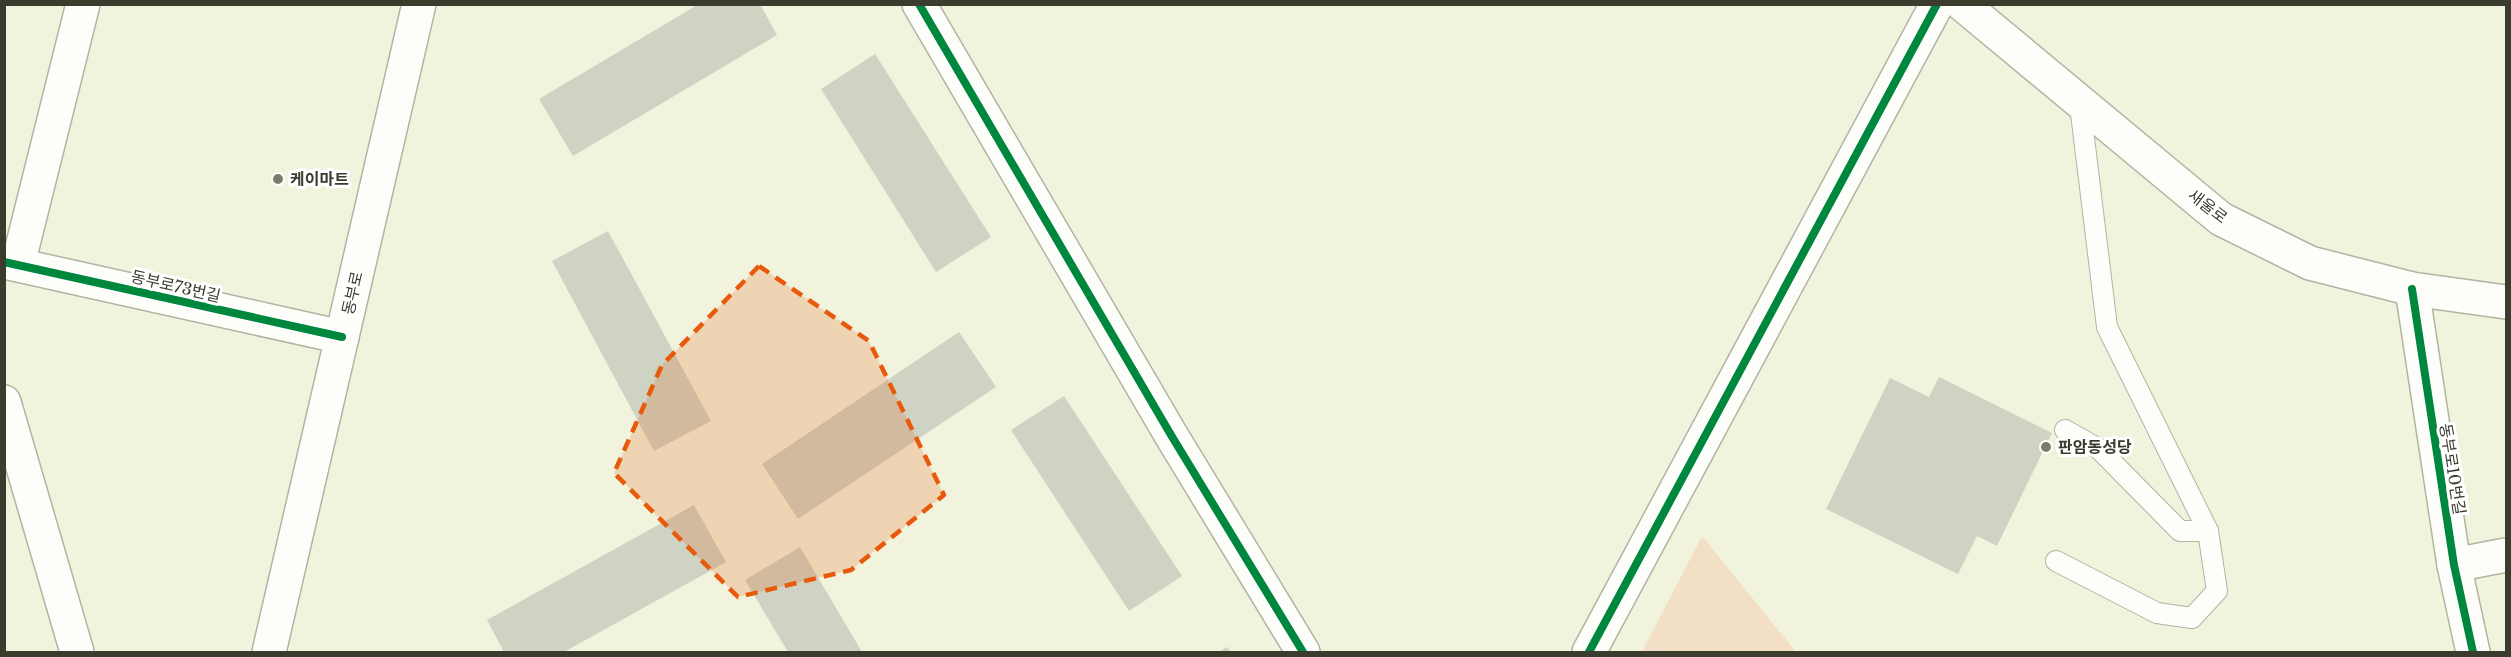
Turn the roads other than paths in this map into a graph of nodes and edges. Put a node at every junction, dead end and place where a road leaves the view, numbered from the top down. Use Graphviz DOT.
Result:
graph roads {
  1 [pos="82,4"];
  2 [pos="419,4"];
  3 [pos="919,4"];
  4 [pos="1937,4"];
  5 [pos="1962,4"];
  6 [pos="2080,105"];
  7 [pos="11,263"];
  8 [pos="2412,289"];
  9 [pos="2506,302"];
  10 [pos="342,337"];
  11 [pos="4,402"];
  12 [pos="2065,430"];
  13 [pos="2208,531"];
  14 [pos="2506,555"];
  15 [pos="2056,561"];
  16 [pos="2454,565"];
  17 [pos="77,652"];
  18 [pos="269,652"];
  19 [pos="1303,652"];
  20 [pos="1589,652"];
  21 [pos="2473,652"];
  1 -- 7 [label="street, 동부로73번길"];
  2 -- 10 [label="street, 동부로"];
  3 -- 19 [label="street"];
  4 -- 20 [label="street"];
  5 -- 6 [label="street, 새울로"];
  6 -- 8 [label="street, 새울로"];
  6 -- 13 [label="lane"];
  7 -- 10 [label="street, 동부로73번길"];
  8 -- 9 [label="street, 새울로"];
  8 -- 16 [label="street, 동부로10번길"];
  10 -- 18 [label="street, 동부로"];
  11 -- 17 [label="street"];
  12 -- 13 [label="lane"];
  13 -- 15 [label="lane"];
  14 -- 16 [label="street"];
  16 -- 21 [label="street, 동부로10번길"];
}
